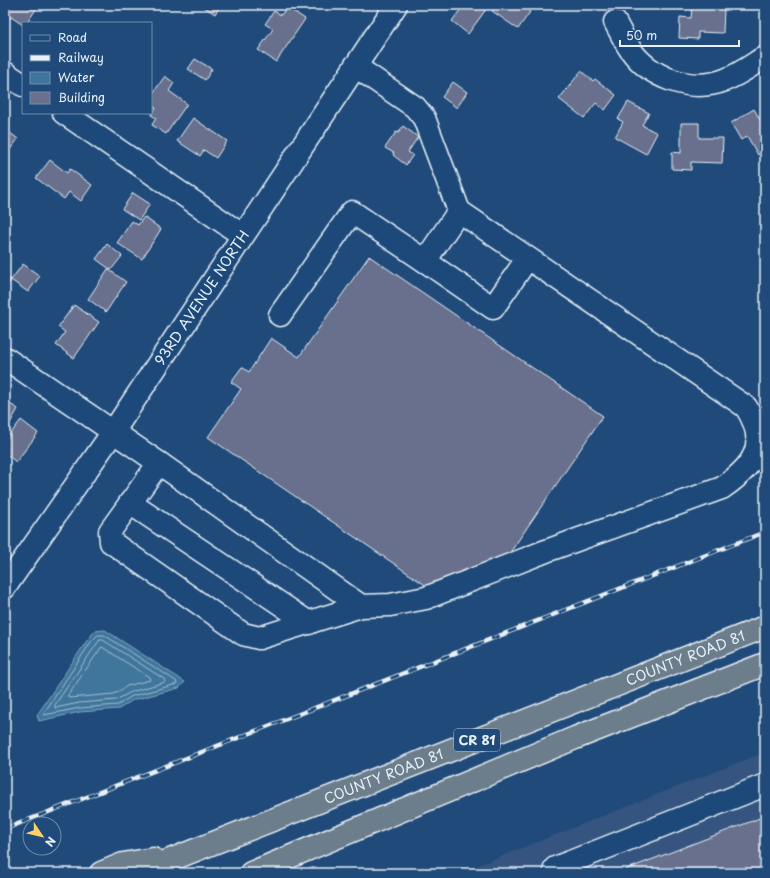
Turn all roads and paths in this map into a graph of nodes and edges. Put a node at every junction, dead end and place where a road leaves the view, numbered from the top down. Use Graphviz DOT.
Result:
graph roads {
  1 [pos="396,5"];
  2 [pos="615,22"];
  3 [pos="765,56"];
  4 [pos="355,66"];
  5 [pos="5,73"];
  6 [pos="22,84"];
  7 [pos="65,114"];
  8 [pos="460,212"];
  9 [pos="242,235"];
  10 [pos="527,259"];
  11 [pos="425,261"];
  12 [pos="280,315"];
  13 [pos="5,358"];
  14 [pos="113,432"];
  15 [pos="159,463"];
  16 [pos="130,503"];
  17 [pos="5,587"];
  18 [pos="361,606"];
  19 [pos="309,623"];
  20 [pos="765,627"];
  21 [pos="765,664"];
  22 [pos="765,785"];
  23 [pos="190,852"];
  24 [pos="101,873"];
  25 [pos="137,873"];
  26 [pos="251,873"];
  27 [pos="557,873"];
  1 -- 4 [label="street, 93RD AVENUE NORTH"];
  2 -- 3 [label="street"];
  4 -- 8 [label="street"];
  4 -- 9 [label="street, 93RD AVENUE NORTH"];
  5 -- 6 [label="street"];
  7 -- 9 [label="street"];
  8 -- 10 [label="street"];
  8 -- 11 [label="street"];
  9 -- 14 [label="street, 93RD AVENUE NORTH"];
  10 -- 11 [label="street"];
  10 -- 18 [label="street"];
  11 -- 12 [label="street"];
  13 -- 14 [label="street"];
  14 -- 15 [label="street"];
  14 -- 17 [label="street, 93RD AVENUE NORTH"];
  15 -- 16 [label="street"];
  15 -- 18 [label="street"];
  16 -- 19 [label="street"];
  16 -- 19 [label="street"];
  18 -- 19 [label="street"];
  20 -- 23 [label="highway, COUNTY ROAD 81 / CR 81"];
  21 -- 26 [label="highway, CR 81"];
  22 -- 27 [label="street"];
  23 -- 24 [label="highway"];
  23 -- 25 [label="highway, COUNTY ROAD 81 / CR 81"];
}
